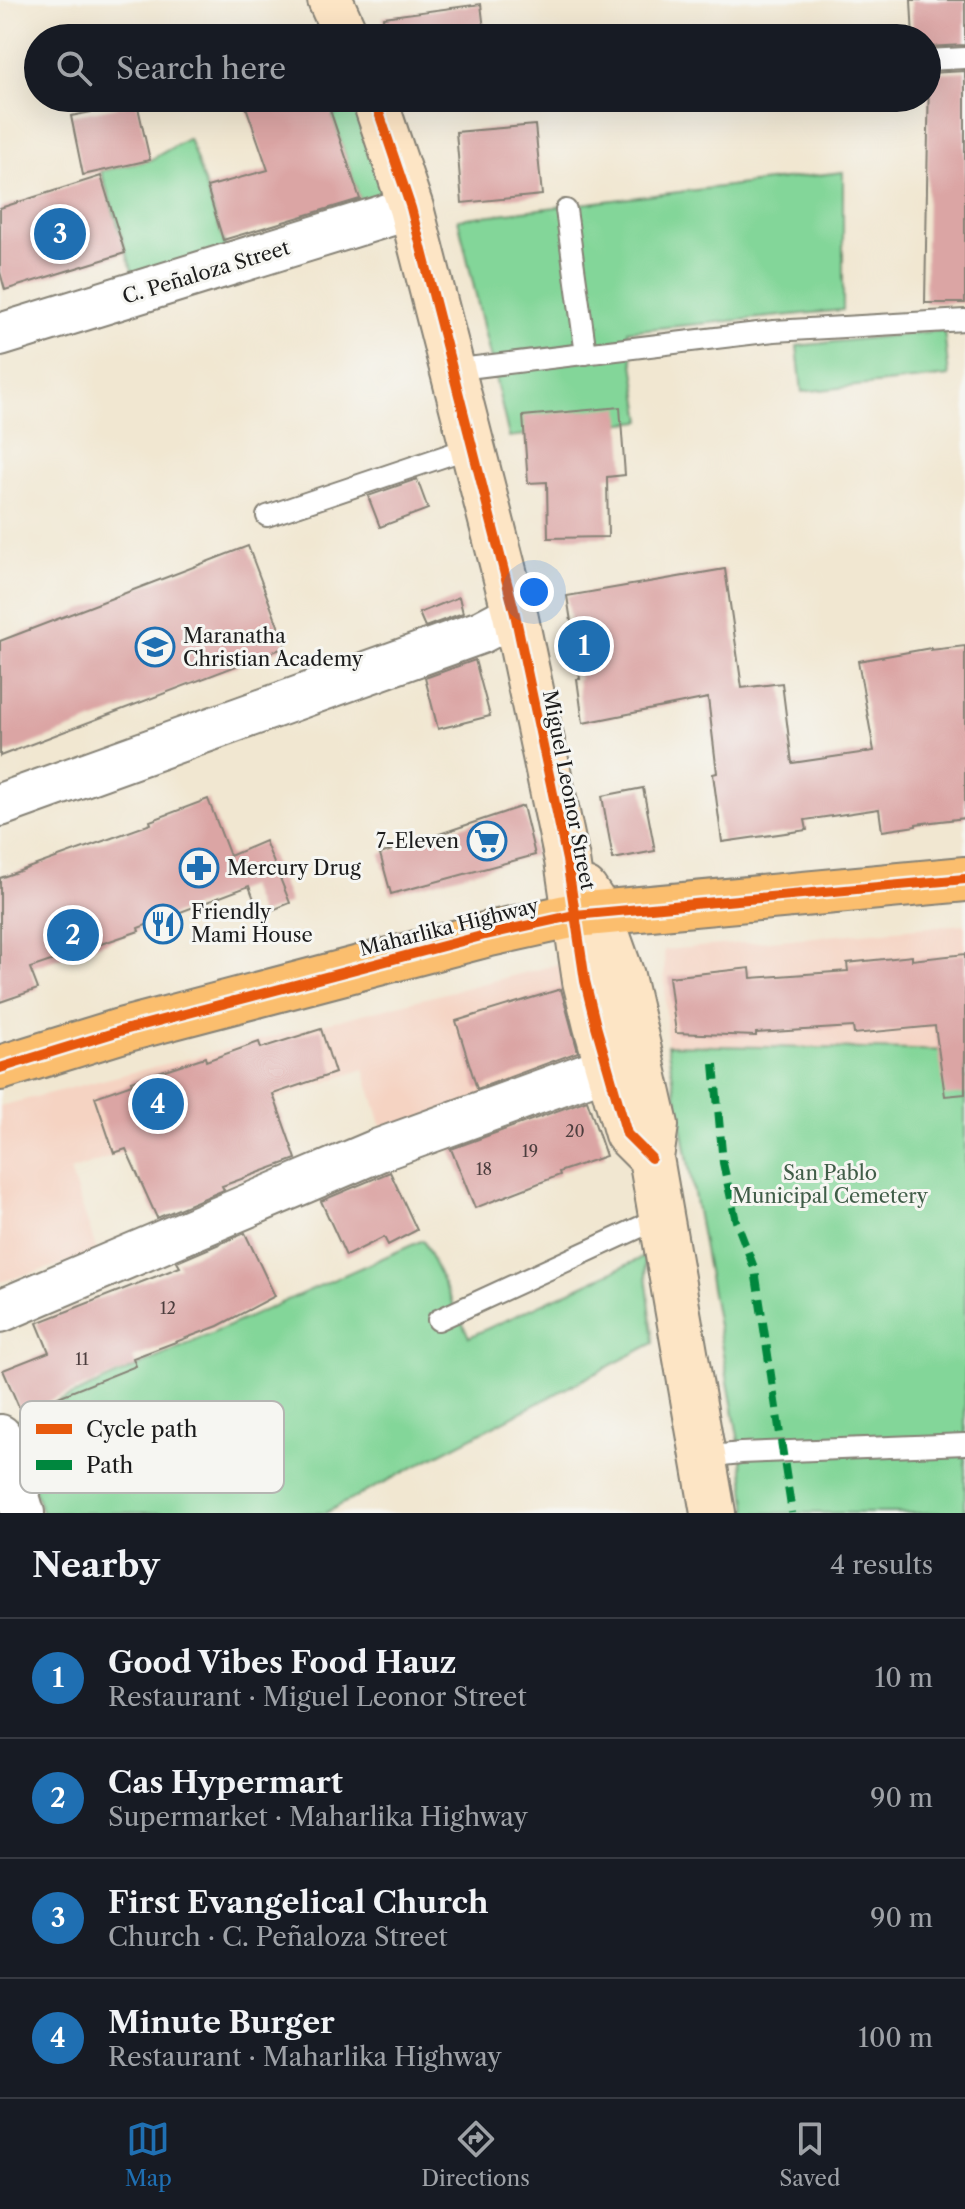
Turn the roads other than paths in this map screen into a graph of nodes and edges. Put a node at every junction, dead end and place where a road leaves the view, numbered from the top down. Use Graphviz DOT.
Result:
graph roads {
  1 [pos="330,0"];
  2 [pos="341,24"];
  3 [pos="965,58"];
  4 [pos="941,59"];
  5 [pos="379,112"];
  6 [pos="411,208"];
  7 [pos="566,210"];
  8 [pos="965,320"];
  9 [pos="0,335"];
  10 [pos="586,354"];
  11 [pos="451,370"];
  12 [pos="472,447"];
  13 [pos="267,516"];
  14 [pos="515,614"];
  15 [pos="0,805"];
  16 [pos="965,879"];
  17 [pos="587,913"];
  18 [pos="610,1066"];
  19 [pos="0,1068"];
  20 [pos="651,1158"];
  21 [pos="662,1217"];
  22 [pos="0,1311"];
  23 [pos="438,1320"];
  24 [pos="0,1436"];
  25 [pos="965,1444"];
  26 [pos="704,1457"];
  27 [pos="23,1513"];
  28 [pos="713,1513"];
  1 -- 2 [label="street"];
  3 -- 4 [label="lane"];
  5 -- 6 [label="street, Miguel Leonor Street"];
  6 -- 9 [label="street, C. Peñaloza Street"];
  6 -- 11 [label="street, Miguel Leonor Street"];
  7 -- 10 [label="lane"];
  8 -- 10 [label="lane"];
  10 -- 11 [label="lane"];
  11 -- 12 [label="street, Miguel Leonor Street"];
  12 -- 13 [label="lane"];
  12 -- 14 [label="street, Miguel Leonor Street"];
  14 -- 15 [label="street"];
  14 -- 17 [label="street, Miguel Leonor Street"];
  16 -- 17 [label="main road, Maharlika Highway"];
  17 -- 18 [label="street, Miguel Leonor Street"];
  17 -- 19 [label="main road, Maharlika Highway"];
  17 -- 20 [label="street, Miguel Leonor Street"];
  18 -- 20 [label="street, Miguel Leonor Street"];
  18 -- 22 [label="street"];
  20 -- 21 [label="street, Miguel Leonor Street"];
  21 -- 23 [label="lane"];
  21 -- 26 [label="street, Miguel Leonor Street"];
  24 -- 27 [label="street"];
  25 -- 26 [label="lane"];
  26 -- 28 [label="street, Miguel Leonor Street"];
}
